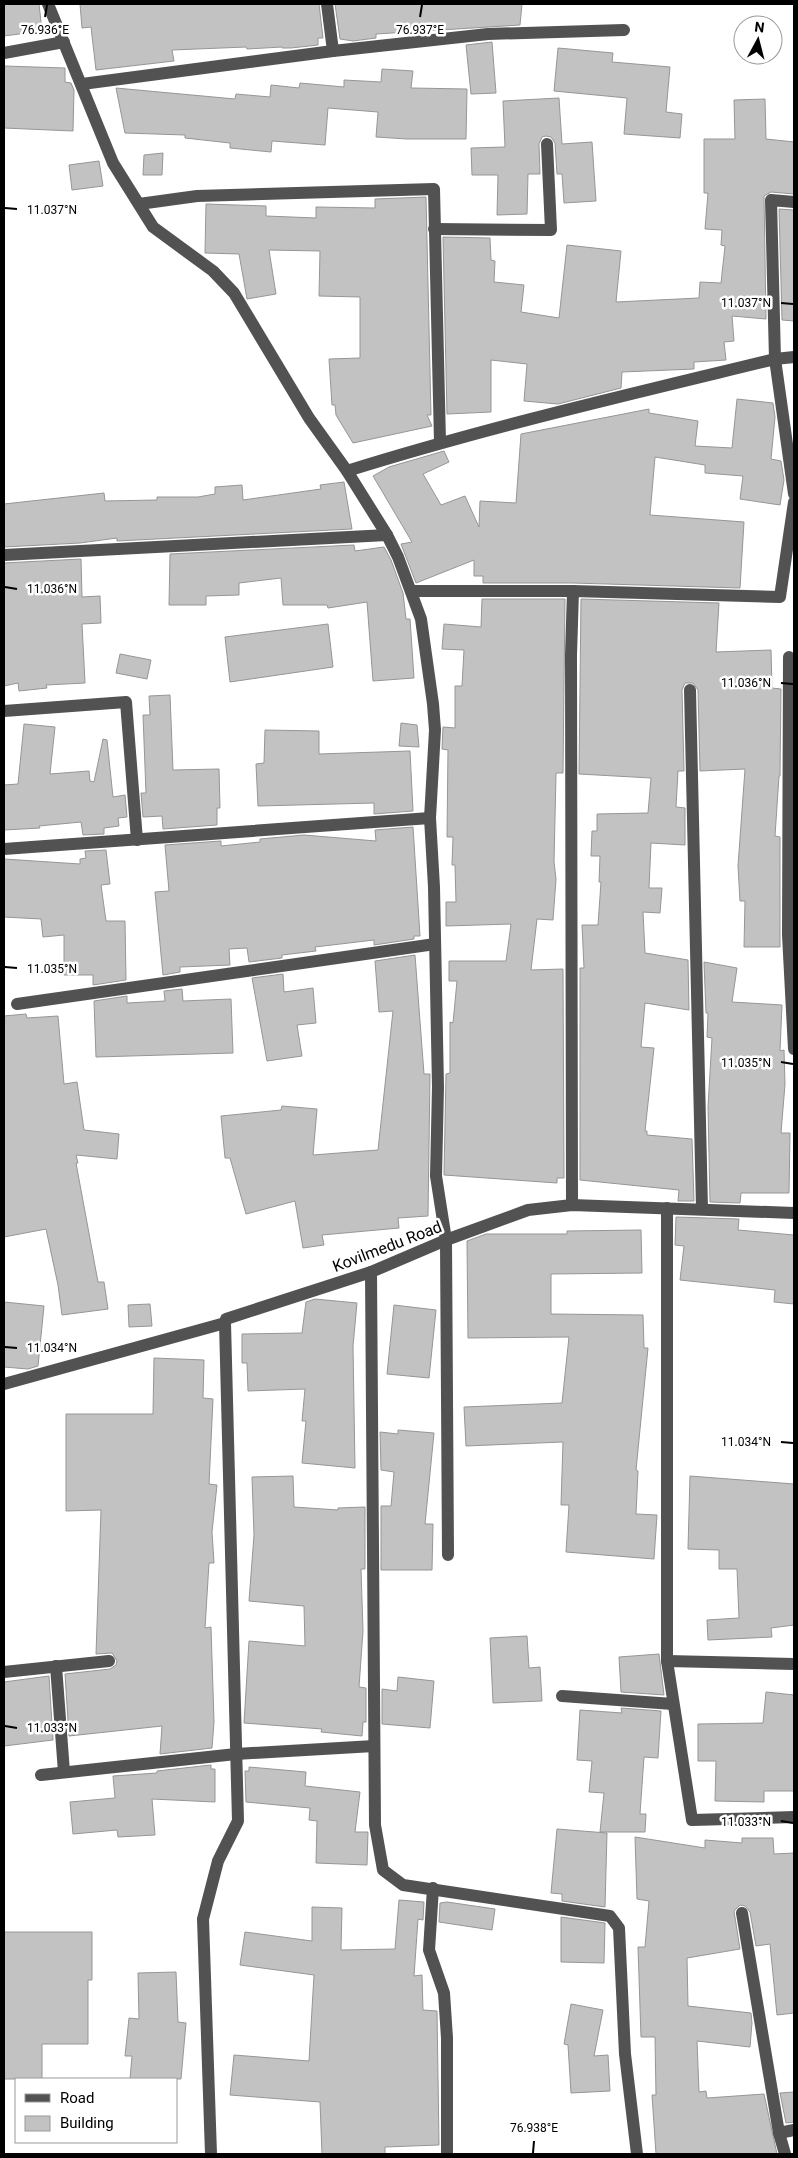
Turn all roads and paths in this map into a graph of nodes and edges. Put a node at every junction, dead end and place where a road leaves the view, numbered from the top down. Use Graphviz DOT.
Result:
graph roads {
  1 [pos="48,4"];
  2 [pos="327,4"];
  3 [pos="624,30"];
  4 [pos="64,42"];
  5 [pos="333,51"];
  6 [pos="4,53"];
  7 [pos="82,84"];
  8 [pos="547,144"];
  9 [pos="794,202"];
  10 [pos="139,204"];
  11 [pos="434,229"];
  12 [pos="794,357"];
  13 [pos="775,359"];
  14 [pos="440,442"];
  15 [pos="347,470"];
  16 [pos="794,494"];
  17 [pos="794,502"];
  18 [pos="387,536"];
  19 [pos="4,555"];
  20 [pos="573,590"];
  21 [pos="411,591"];
  22 [pos="789,657"];
  23 [pos="690,690"];
  24 [pos="4,711"];
  25 [pos="430,818"];
  26 [pos="138,840"];
  27 [pos="4,850"];
  28 [pos="434,944"];
  29 [pos="17,1004"];
  30 [pos="794,1049"];
  31 [pos="572,1205"];
  32 [pos="667,1208"];
  33 [pos="702,1208"];
  34 [pos="794,1213"];
  35 [pos="446,1240"];
  36 [pos="371,1272"];
  37 [pos="225,1324"];
  38 [pos="4,1384"];
  39 [pos="448,1555"];
  40 [pos="667,1661"];
  41 [pos="109,1662"];
  42 [pos="794,1664"];
  43 [pos="56,1666"];
  44 [pos="4,1672"];
  45 [pos="562,1696"];
  46 [pos="674,1704"];
  47 [pos="374,1746"];
  48 [pos="236,1754"];
  49 [pos="64,1772"];
  50 [pos="41,1775"];
  51 [pos="794,1817"];
  52 [pos="433,1888"];
  53 [pos="742,1913"];
  54 [pos="794,2130"];
  55 [pos="779,2132"];
  56 [pos="211,2154"];
  57 [pos="447,2154"];
  58 [pos="637,2154"];
  59 [pos="785,2154"];
  1 -- 4 [label="street"];
  2 -- 5 [label="street"];
  3 -- 5 [label="street"];
  4 -- 6 [label="street"];
  4 -- 7 [label="street"];
  5 -- 7 [label="street"];
  7 -- 10 [label="street"];
  8 -- 11 [label="street"];
  9 -- 13 [label="street"];
  10 -- 11 [label="street"];
  10 -- 15 [label="street"];
  11 -- 14 [label="street"];
  12 -- 13 [label="street"];
  13 -- 14 [label="street"];
  13 -- 16 [label="street"];
  14 -- 15 [label="street"];
  15 -- 18 [label="street"];
  17 -- 20 [label="street"];
  18 -- 19 [label="street"];
  18 -- 21 [label="street"];
  20 -- 21 [label="street"];
  20 -- 31 [label="street"];
  21 -- 25 [label="street"];
  22 -- 30 [label="street"];
  23 -- 33 [label="street"];
  24 -- 26 [label="street"];
  25 -- 26 [label="street"];
  25 -- 28 [label="street"];
  26 -- 27 [label="street"];
  28 -- 29 [label="street"];
  28 -- 35 [label="street"];
  31 -- 32 [label="street, Kovilmedu Road"];
  31 -- 35 [label="street, Kovilmedu Road"];
  32 -- 33 [label="street, Kovilmedu Road"];
  32 -- 40 [label="street"];
  33 -- 34 [label="street, Kovilmedu Road"];
  35 -- 36 [label="street, Kovilmedu Road"];
  35 -- 39 [label="street"];
  36 -- 37 [label="street, Kovilmedu Road"];
  36 -- 47 [label="street"];
  37 -- 38 [label="street, Kovilmedu Road"];
  37 -- 48 [label="street"];
  40 -- 42 [label="street"];
  40 -- 46 [label="street"];
  41 -- 43 [label="street"];
  43 -- 44 [label="street"];
  43 -- 49 [label="street"];
  45 -- 46 [label="street"];
  46 -- 51 [label="street"];
  47 -- 48 [label="street"];
  47 -- 52 [label="street"];
  48 -- 49 [label="street"];
  48 -- 56 [label="street"];
  49 -- 50 [label="street"];
  52 -- 57 [label="street"];
  52 -- 58 [label="street"];
  53 -- 55 [label="street"];
  54 -- 55 [label="street"];
  55 -- 59 [label="street"];
}
